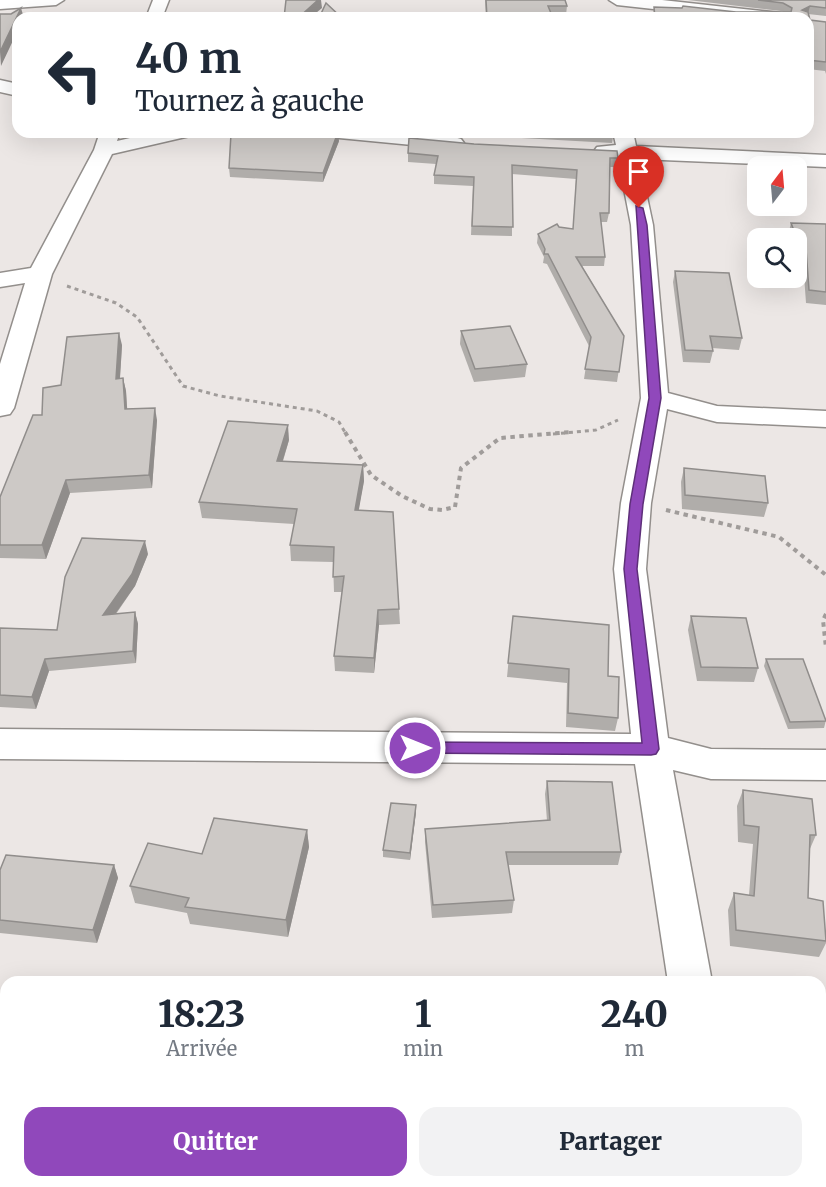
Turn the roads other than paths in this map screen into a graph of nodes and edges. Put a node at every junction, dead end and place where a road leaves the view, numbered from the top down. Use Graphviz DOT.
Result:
graph roads {
  1 [pos="56,0"];
  2 [pos="616,0"];
  3 [pos="0,4"];
  4 [pos="726,12"];
  5 [pos="132,138"];
  6 [pos="401,138"];
  7 [pos="107,141"];
  8 [pos="625,142"];
  9 [pos="474,145"];
  10 [pos="579,150"];
  11 [pos="826,161"];
  12 [pos="40,274"];
  13 [pos="0,280"];
  14 [pos="655,398"];
  15 [pos="0,408"];
  16 [pos="826,419"];
  17 [pos="0,744"];
  18 [pos="651,749"];
  19 [pos="826,765"];
  20 [pos="689,976"];
  1 -- 3 [label="street"];
  2 -- 4 [label="street"];
  5 -- 7 [label="street"];
  6 -- 9 [label="street"];
  7 -- 12 [label="street"];
  8 -- 10 [label="street"];
  8 -- 11 [label="street"];
  8 -- 14 [label="street"];
  12 -- 13 [label="street"];
  12 -- 15 [label="street"];
  14 -- 16 [label="street"];
  14 -- 18 [label="street"];
  17 -- 18 [label="street"];
  18 -- 19 [label="street"];
  18 -- 20 [label="street"];
}
